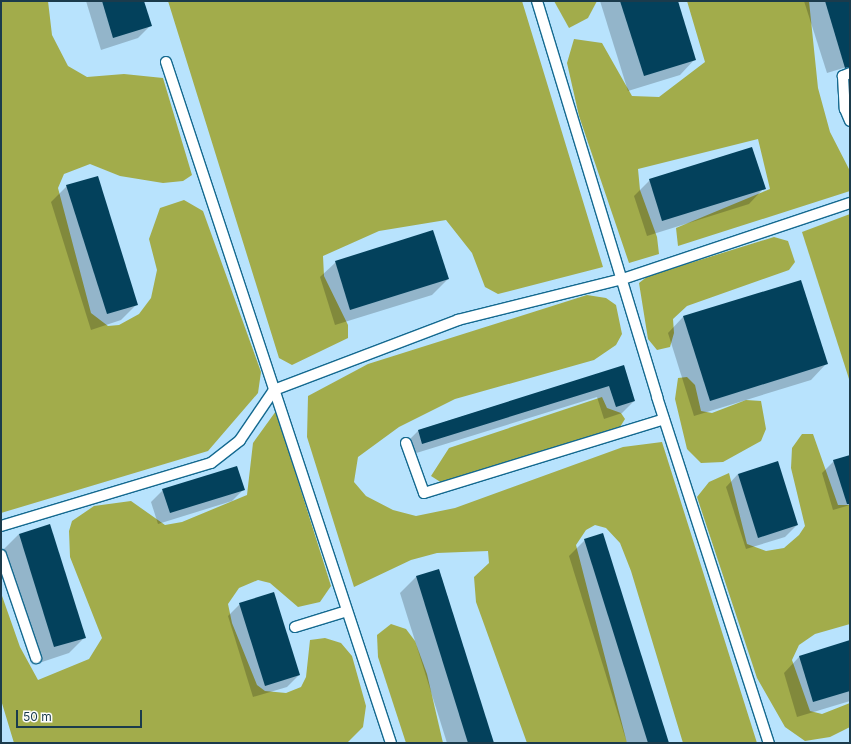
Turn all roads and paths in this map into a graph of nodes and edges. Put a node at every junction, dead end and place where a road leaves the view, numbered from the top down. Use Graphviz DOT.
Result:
graph roads {
  1 [pos="537,1"];
  2 [pos="166,62"];
  3 [pos="850,73"];
  4 [pos="850,121"];
  5 [pos="850,203"];
  6 [pos="623,279"];
  7 [pos="274,390"];
  8 [pos="664,419"];
  9 [pos="406,443"];
  10 [pos="1,526"];
  11 [pos="1,555"];
  12 [pos="347,611"];
  13 [pos="295,627"];
  14 [pos="36,658"];
  15 [pos="391,743"];
  16 [pos="769,743"];
  1 -- 6 [label="lane"];
  2 -- 7 [label="lane"];
  3 -- 4 [label="lane"];
  5 -- 6 [label="lane"];
  6 -- 7 [label="lane"];
  6 -- 8 [label="lane"];
  7 -- 10 [label="lane"];
  7 -- 12 [label="lane"];
  8 -- 9 [label="lane"];
  8 -- 16 [label="lane"];
  11 -- 14 [label="lane"];
  12 -- 13 [label="lane"];
  12 -- 15 [label="lane"];
}
